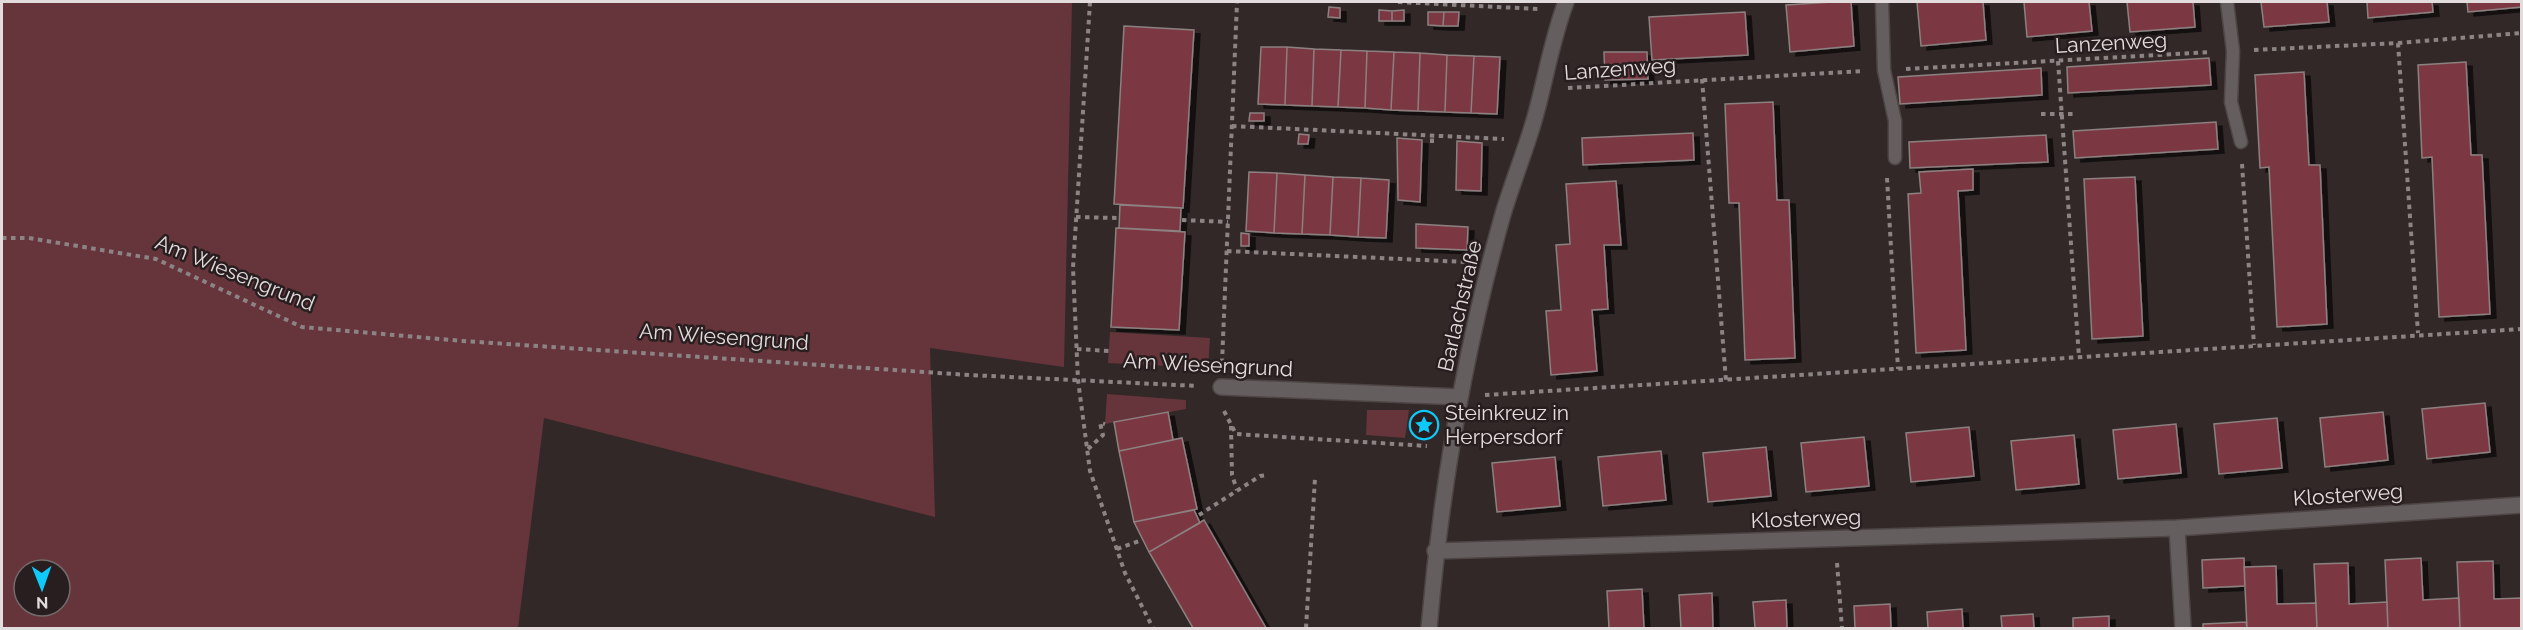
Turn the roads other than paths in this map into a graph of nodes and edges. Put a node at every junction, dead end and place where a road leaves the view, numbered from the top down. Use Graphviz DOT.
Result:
graph roads {
  1 [pos="1566,2"];
  2 [pos="1882,2"];
  3 [pos="2227,2"];
  4 [pos="2241,142"];
  5 [pos="1895,158"];
  6 [pos="1216,386"];
  7 [pos="1460,397"];
  8 [pos="2522,505"];
  9 [pos="2177,528"];
  10 [pos="1435,551"];
  11 [pos="1428,628"];
  12 [pos="2183,628"];
  1 -- 7 [label="street, Barlachstraße"];
  2 -- 5 [label="lane"];
  3 -- 4 [label="lane"];
  6 -- 7 [label="street, Am Wiesengrund"];
  7 -- 10 [label="street, Barlachstraße"];
  8 -- 9 [label="street, Klosterweg"];
  9 -- 10 [label="street, Klosterweg"];
  9 -- 12 [label="street"];
  10 -- 11 [label="street, Barlachstraße"];
}
